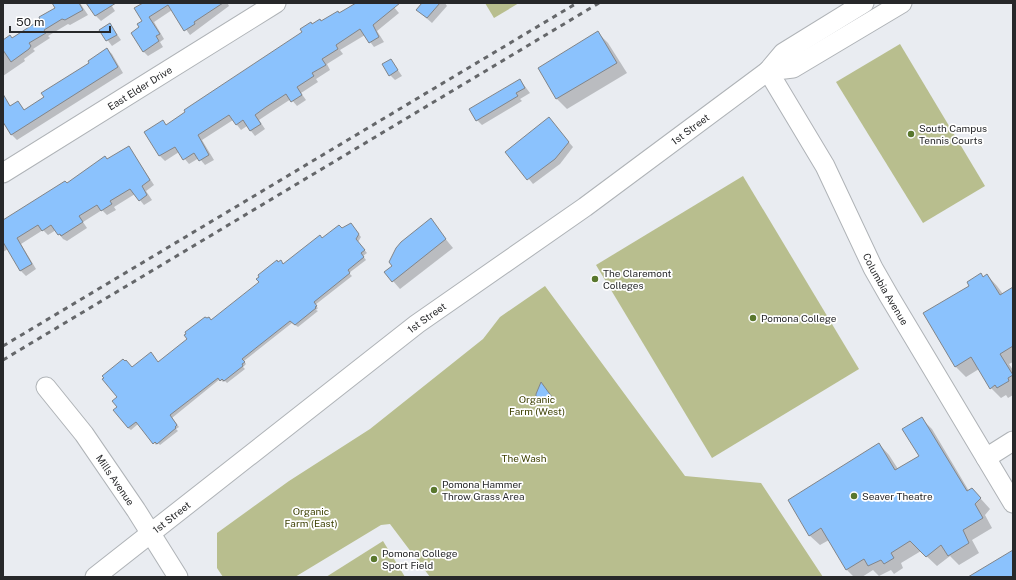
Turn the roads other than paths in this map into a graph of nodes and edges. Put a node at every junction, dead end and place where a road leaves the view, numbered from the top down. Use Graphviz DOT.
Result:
graph roads {
  1 [pos="276,3"];
  2 [pos="864,3"];
  3 [pos="902,3"];
  4 [pos="768,71"];
  5 [pos="3,173"];
  6 [pos="46,387"];
  7 [pos="1013,441"];
  8 [pos="986,458"];
  9 [pos="1013,503"];
  10 [pos="151,533"];
  11 [pos="95,577"];
  12 [pos="178,577"];
  1 -- 5 [label="street, East Elder Drive"];
  2 -- 4 [label="street, 1st Street"];
  3 -- 4 [label="street, 1st Street"];
  4 -- 8 [label="street, Columbia Avenue"];
  4 -- 10 [label="street, 1st Street"];
  6 -- 10 [label="street, Mills Avenue"];
  7 -- 8 [label="street"];
  8 -- 9 [label="street, Columbia Avenue"];
  10 -- 11 [label="street, 1st Street"];
  10 -- 12 [label="street, Mills Avenue"];
}
